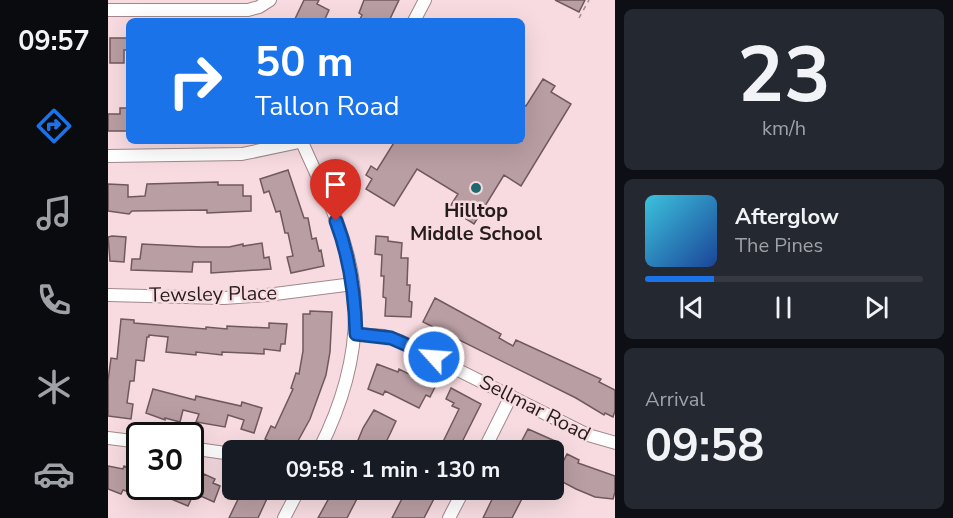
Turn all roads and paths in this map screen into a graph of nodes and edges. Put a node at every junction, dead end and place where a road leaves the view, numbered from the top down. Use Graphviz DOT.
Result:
graph roads {
  1 [pos="270,0"];
  2 [pos="425,0"];
  3 [pos="589,0"];
  4 [pos="108,10"];
  5 [pos="416,18"];
  6 [pos="579,18"];
  7 [pos="293,144"];
  8 [pos="304,144"];
  9 [pos="108,156"];
  10 [pos="353,284"];
  11 [pos="108,295"];
  12 [pos="356,334"];
  13 [pos="511,396"];
  14 [pos="108,438"];
  15 [pos="126,440"];
  16 [pos="324,440"];
  17 [pos="489,440"];
  18 [pos="615,443"];
  19 [pos="204,450"];
  20 [pos="222,453"];
  21 [pos="293,500"];
  22 [pos="458,500"];
  23 [pos="284,518"];
  24 [pos="449,518"];
  1 -- 4 [label="street"];
  2 -- 5 [label="street"];
  3 -- 6 [label="path"];
  7 -- 9 [label="street"];
  8 -- 10 [label="street"];
  10 -- 11 [label="street, Tewsley Place"];
  10 -- 12 [label="street"];
  12 -- 13 [label="street, Sellmar Road"];
  12 -- 16 [label="street"];
  13 -- 17 [label="street"];
  13 -- 18 [label="street, Sellmar Road"];
  14 -- 15 [label="street"];
  19 -- 20 [label="street"];
  21 -- 23 [label="street"];
  22 -- 24 [label="street"];
}
